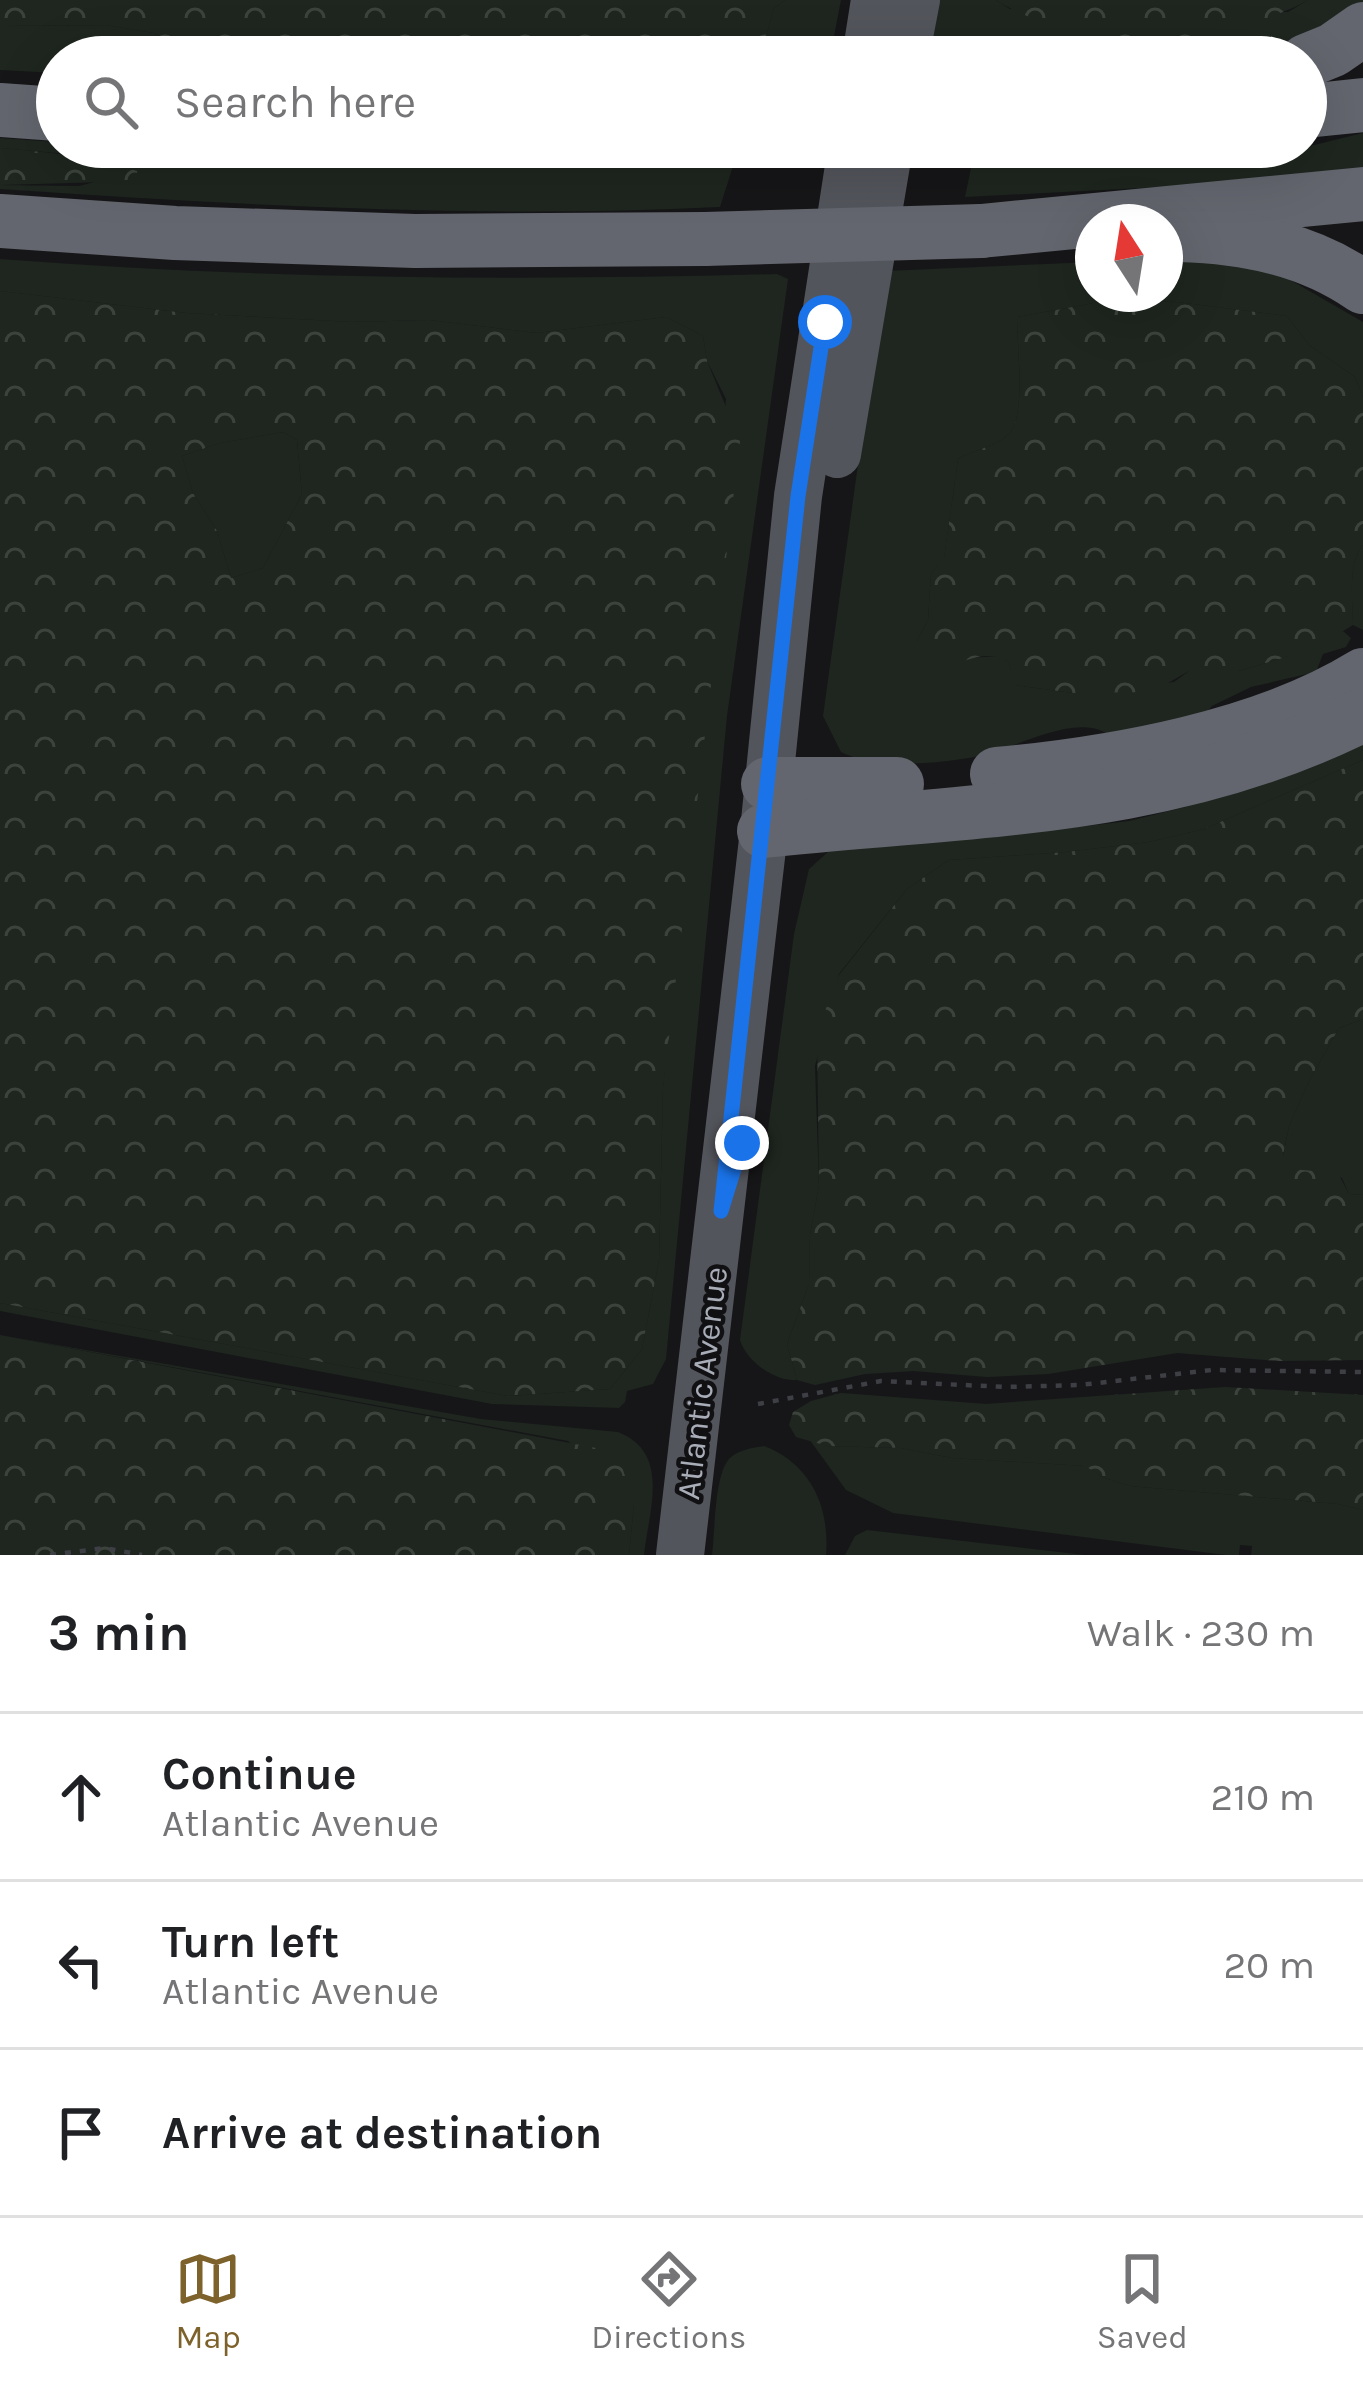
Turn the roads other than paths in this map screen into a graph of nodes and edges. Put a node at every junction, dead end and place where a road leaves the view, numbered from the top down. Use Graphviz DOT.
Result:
graph roads {
  1 [pos="874,0"];
  2 [pos="916,0"];
  3 [pos="1363,29"];
  4 [pos="869,36"];
  5 [pos="909,36"];
  6 [pos="1327,53"];
  7 [pos="1363,105"];
  8 [pos="1327,109"];
  9 [pos="0,110"];
  10 [pos="36,113"];
  11 [pos="849,168"];
  12 [pos="886,168"];
  13 [pos="1363,194"];
  14 [pos="0,221"];
  15 [pos="981,231"];
  16 [pos="1183,235"];
  17 [pos="1075,240"];
  18 [pos="1363,287"];
  19 [pos="1363,675"];
  20 [pos="1363,716"];
  21 [pos="782,807"];
  22 [pos="680,1555"];
  1 -- 4 [label="main road"];
  2 -- 5 [label="main road"];
  3 -- 6 [label="highway"];
  7 -- 8 [label="highway"];
  9 -- 10 [label="highway"];
  11 -- 21 [label="main road, Atlantic Avenue"];
  12 -- 21 [label="main road, Atlantic Avenue"];
  13 -- 15 [label="highway"];
  14 -- 15 [label="highway, bridge"];
  15 -- 17 [label="highway"];
  16 -- 18 [label="highway"];
  19 -- 21 [label="highway"];
  20 -- 21 [label="highway"];
  21 -- 22 [label="main road, Atlantic Avenue"];
}
